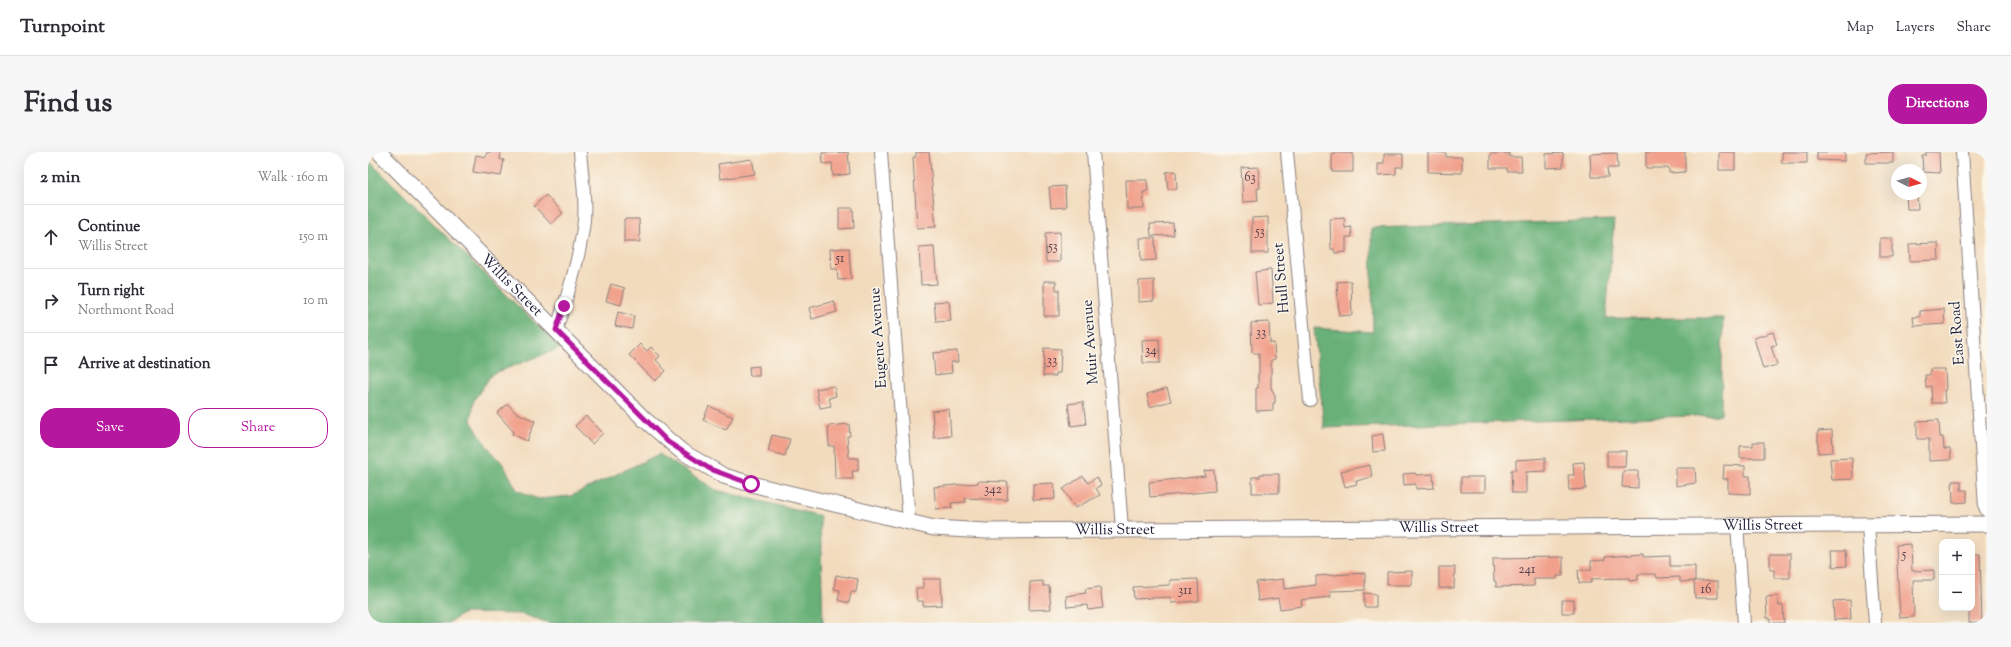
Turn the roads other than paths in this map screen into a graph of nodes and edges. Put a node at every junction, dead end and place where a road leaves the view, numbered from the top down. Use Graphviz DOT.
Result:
graph roads {
  1 [pos="380,152"];
  2 [pos="580,152"];
  3 [pos="881,152"];
  4 [pos="1093,152"];
  5 [pos="1287,152"];
  6 [pos="1962,152"];
  7 [pos="556,330"];
  8 [pos="1310,400"];
  9 [pos="1987,511"];
  10 [pos="909,522"];
  11 [pos="1987,524"];
  12 [pos="1737,525"];
  13 [pos="1868,525"];
  14 [pos="1122,529"];
  15 [pos="1744,623"];
  16 [pos="1875,623"];
  1 -- 7 [label="main road, Willis Street"];
  2 -- 7 [label="street"];
  3 -- 10 [label="street, Eugene Avenue"];
  4 -- 14 [label="street, Muir Avenue"];
  5 -- 8 [label="street, Hull Street"];
  6 -- 9 [label="street, East Road"];
  7 -- 10 [label="main road, Willis Street"];
  10 -- 14 [label="main road, Willis Street"];
  11 -- 13 [label="main road, Willis Street"];
  12 -- 13 [label="main road, Willis Street"];
  12 -- 14 [label="main road, Willis Street"];
  12 -- 15 [label="street"];
  13 -- 16 [label="street"];
}
